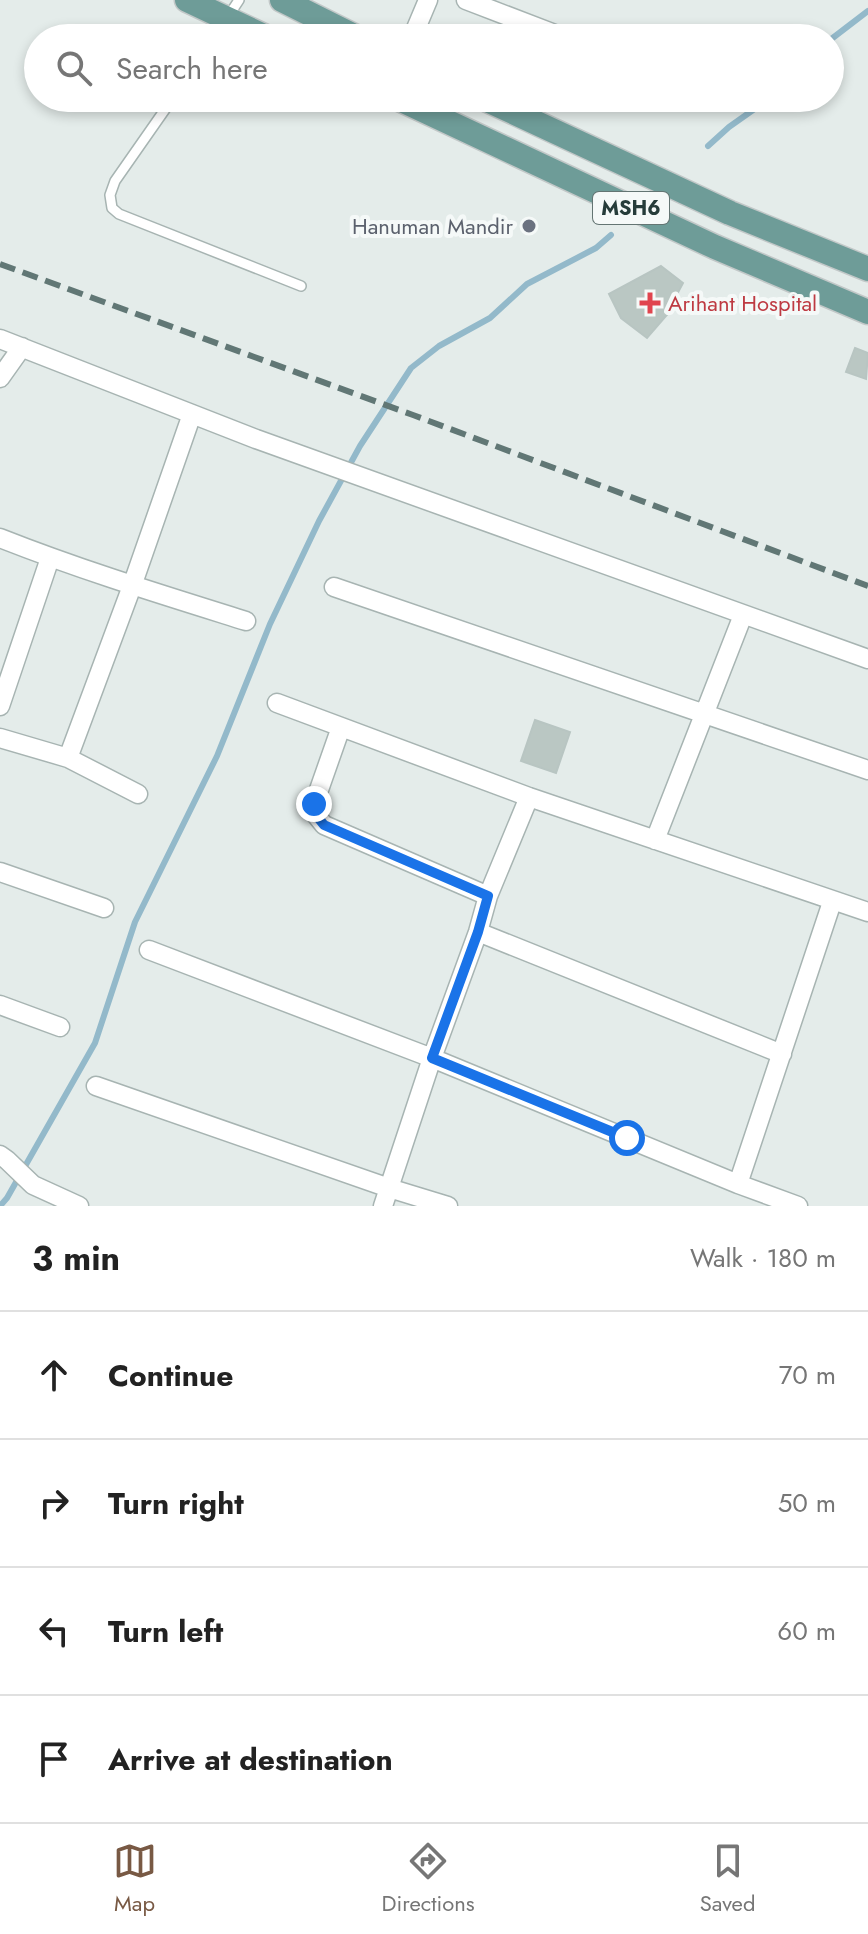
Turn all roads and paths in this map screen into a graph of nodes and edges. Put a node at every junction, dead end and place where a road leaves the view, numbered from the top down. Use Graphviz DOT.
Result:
graph roads {
  1 [pos="187,0"];
  2 [pos="282,0"];
  3 [pos="428,0"];
  4 [pos="466,0"];
  5 [pos="227,19"];
  6 [pos="330,24"];
  7 [pos="418,24"];
  8 [pos="529,24"];
  9 [pos="163,112"];
  10 [pos="427,112"];
  11 [pos="513,112"];
  12 [pos="636,170"];
  13 [pos="617,201"];
  14 [pos="868,269"];
  15 [pos="301,286"];
  16 [pos="868,312"];
  17 [pos="0,339"];
  18 [pos="22,347"];
  19 [pos="0,378"];
  20 [pos="192,414"];
  21 [pos="0,538"];
  22 [pos="50,558"];
  23 [pos="132,586"];
  24 [pos="334,587"];
  25 [pos="743,615"];
  26 [pos="246,621"];
  27 [pos="868,659"];
  28 [pos="277,703"];
  29 [pos="0,706"];
  30 [pos="705,714"];
  31 [pos="341,727"];
  32 [pos="0,738"];
  33 [pos="68,758"];
  34 [pos="868,770"];
  35 [pos="138,794"];
  36 [pos="529,797"];
  37 [pos="655,840"];
  38 [pos="0,872"];
  39 [pos="488,896"];
  40 [pos="832,902"];
  41 [pos="104,908"];
  42 [pos="868,912"];
  43 [pos="478,932"];
  44 [pos="149,950"];
  45 [pos="0,1005"];
  46 [pos="60,1027"];
  47 [pos="782,1054"];
  48 [pos="432,1058"];
  49 [pos="96,1086"];
  50 [pos="4,1157"];
  51 [pos="738,1184"];
  52 [pos="389,1188"];
  53 [pos="79,1206"];
  54 [pos="383,1206"];
  55 [pos="448,1206"];
  56 [pos="798,1206"];
  1 -- 5 [label="main road"];
  2 -- 6 [label="main road"];
  3 -- 7 [label="street"];
  4 -- 8 [label="street"];
  9 -- 15 [label="lane"];
  10 -- 13 [label="main road, MSH6"];
  11 -- 12 [label="main road, MSH6"];
  12 -- 13 [label="main road"];
  12 -- 14 [label="main road, MSH6"];
  13 -- 16 [label="main road, MSH6"];
  17 -- 18 [label="street"];
  18 -- 19 [label="street"];
  18 -- 20 [label="street"];
  20 -- 23 [label="street"];
  20 -- 25 [label="street"];
  21 -- 22 [label="street"];
  22 -- 23 [label="street"];
  22 -- 29 [label="street"];
  23 -- 26 [label="street"];
  23 -- 33 [label="street"];
  24 -- 30 [label="street"];
  25 -- 27 [label="street"];
  25 -- 30 [label="street"];
  28 -- 31 [label="street"];
  30 -- 34 [label="street"];
  30 -- 37 [label="street"];
  31 -- 36 [label="street"];
  31 -- 39 [label="street"];
  32 -- 33 [label="street"];
  33 -- 35 [label="street"];
  36 -- 37 [label="street"];
  36 -- 39 [label="street"];
  37 -- 40 [label="street"];
  38 -- 41 [label="street"];
  39 -- 43 [label="street"];
  40 -- 42 [label="street"];
  40 -- 47 [label="street"];
  43 -- 47 [label="street"];
  43 -- 48 [label="street"];
  44 -- 48 [label="street"];
  45 -- 46 [label="street"];
  47 -- 51 [label="street"];
  48 -- 51 [label="street"];
  48 -- 52 [label="street"];
  49 -- 52 [label="street"];
  50 -- 53 [label="street"];
  51 -- 56 [label="street"];
  52 -- 54 [label="street"];
  52 -- 55 [label="street"];
}
